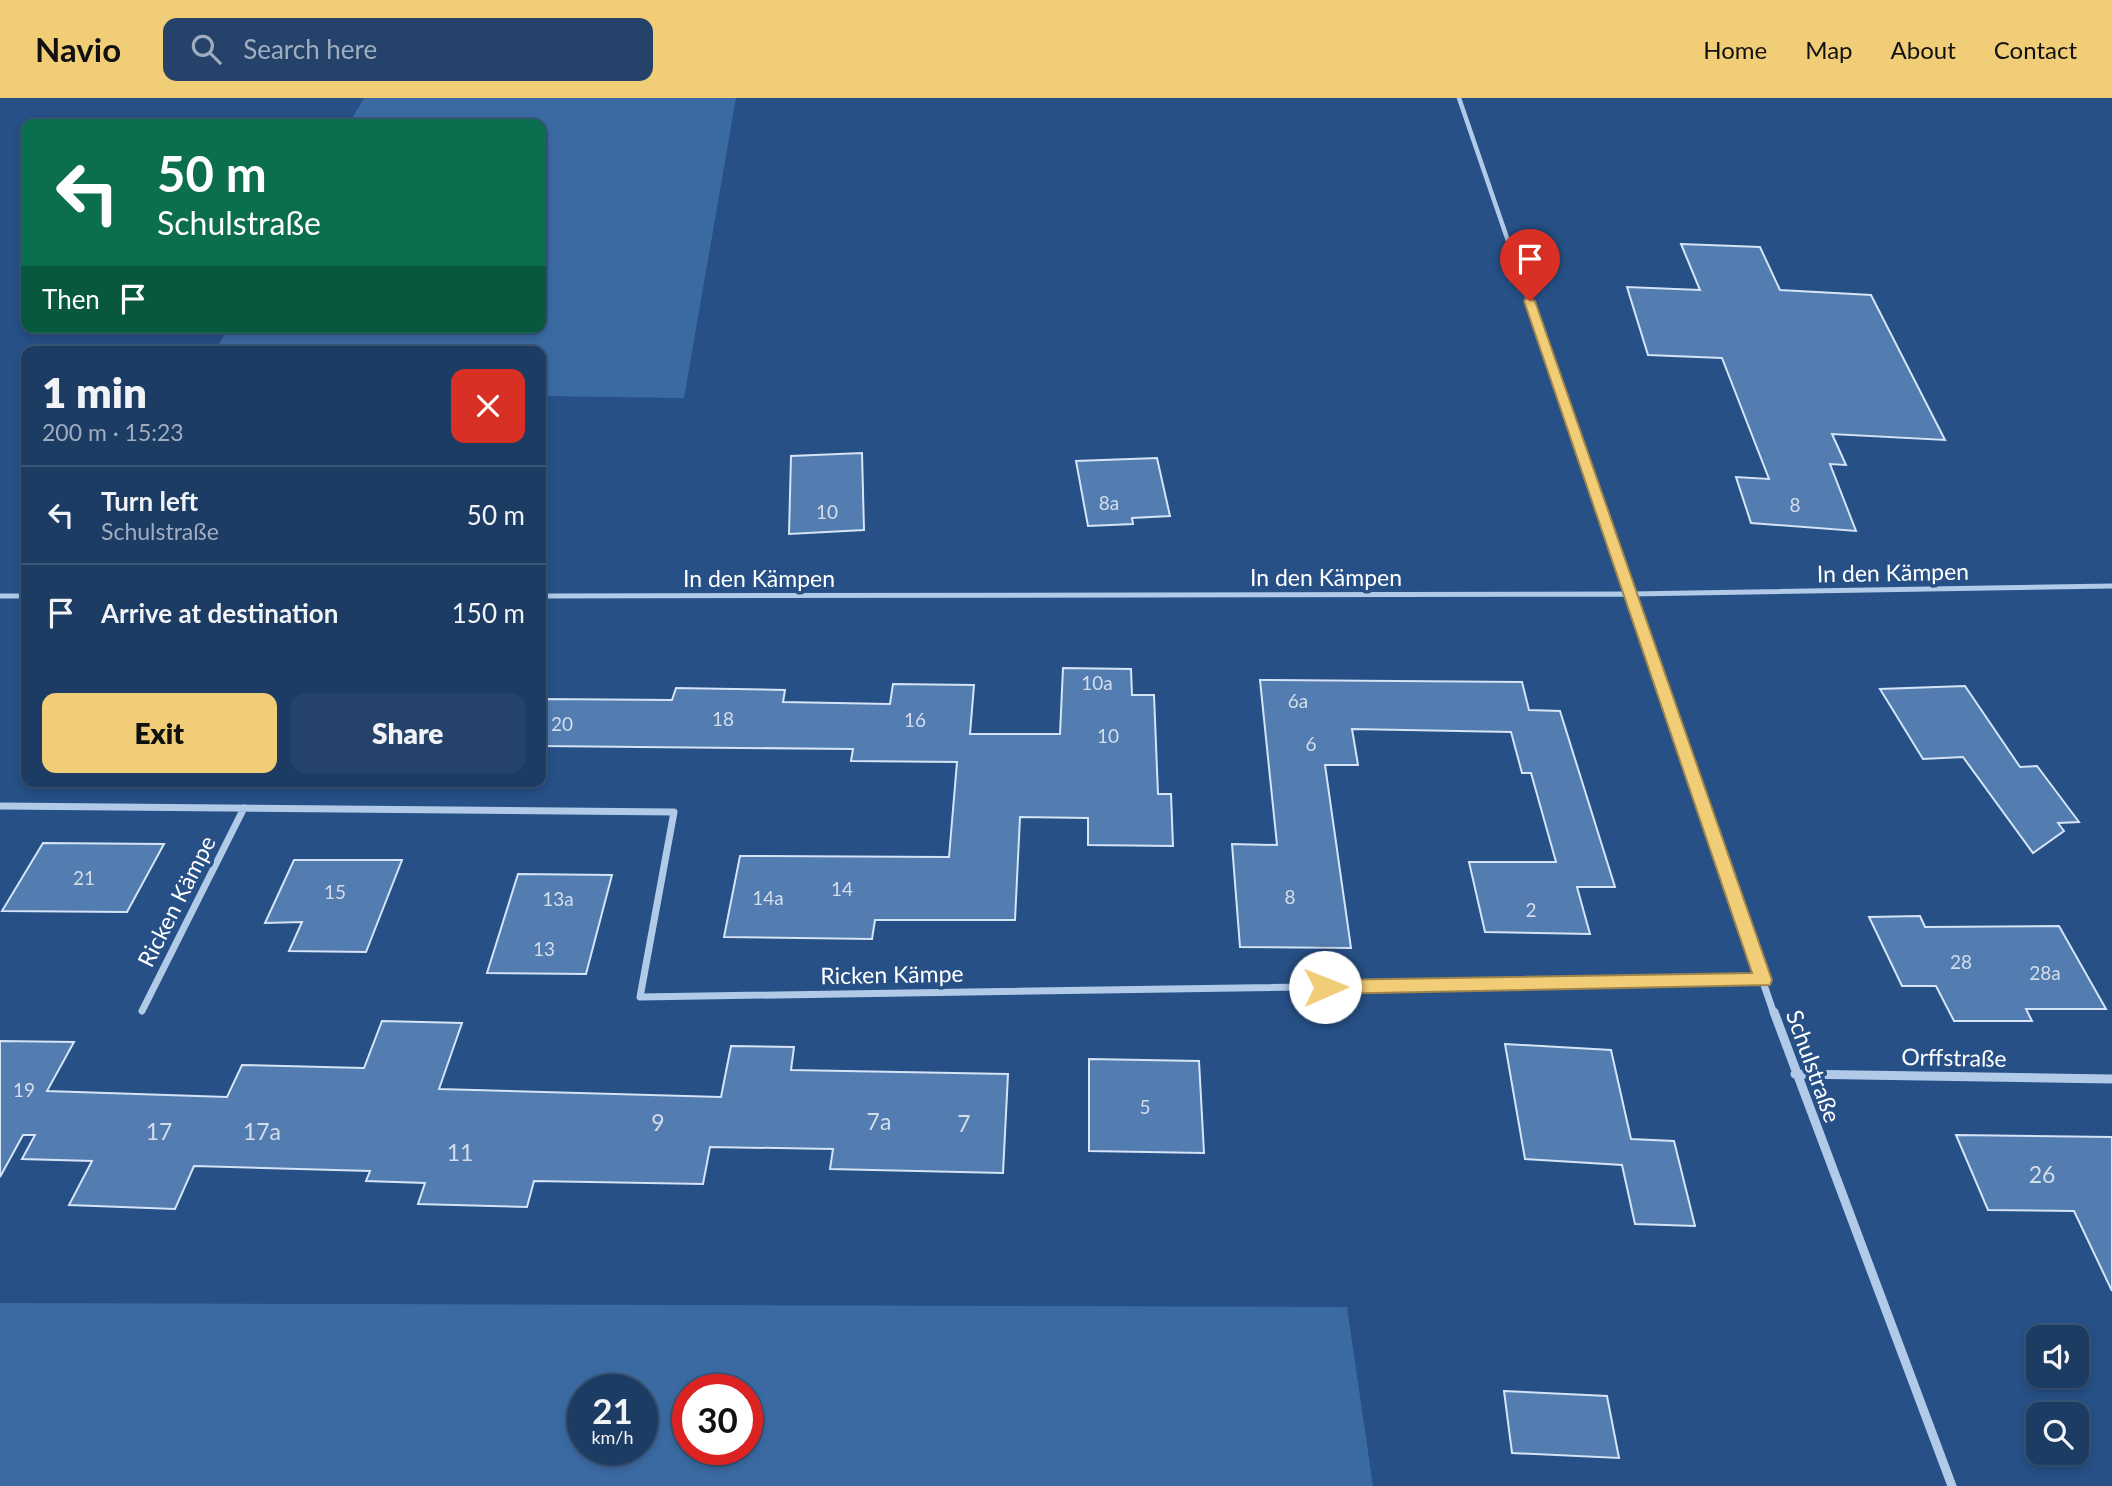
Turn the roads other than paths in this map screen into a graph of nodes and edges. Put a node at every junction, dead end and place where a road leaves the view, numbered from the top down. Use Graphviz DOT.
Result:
graph roads {
  1 [pos="1459,98"];
  2 [pos="2112,586"];
  3 [pos="1632,594"];
  4 [pos="0,596"];
  5 [pos="21,596"];
  6 [pos="546,596"];
  7 [pos="0,806"];
  8 [pos="244,808"];
  9 [pos="1763,980"];
  10 [pos="142,1011"];
  11 [pos="1795,1074"];
  12 [pos="2112,1079"];
  13 [pos="1952,1486"];
  1 -- 3 [label="street, Schulstraße"];
  2 -- 3 [label="street, In den Kämpen"];
  3 -- 6 [label="street, In den Kämpen"];
  3 -- 9 [label="street, Schulstraße"];
  4 -- 5 [label="street"];
  7 -- 8 [label="street, Ricken Kämpe"];
  8 -- 9 [label="street, Ricken Kämpe"];
  8 -- 10 [label="street, Ricken Kämpe"];
  9 -- 11 [label="street, Schulstraße"];
  11 -- 12 [label="street, Orffstraße"];
  11 -- 13 [label="street, Schulstraße"];
}
